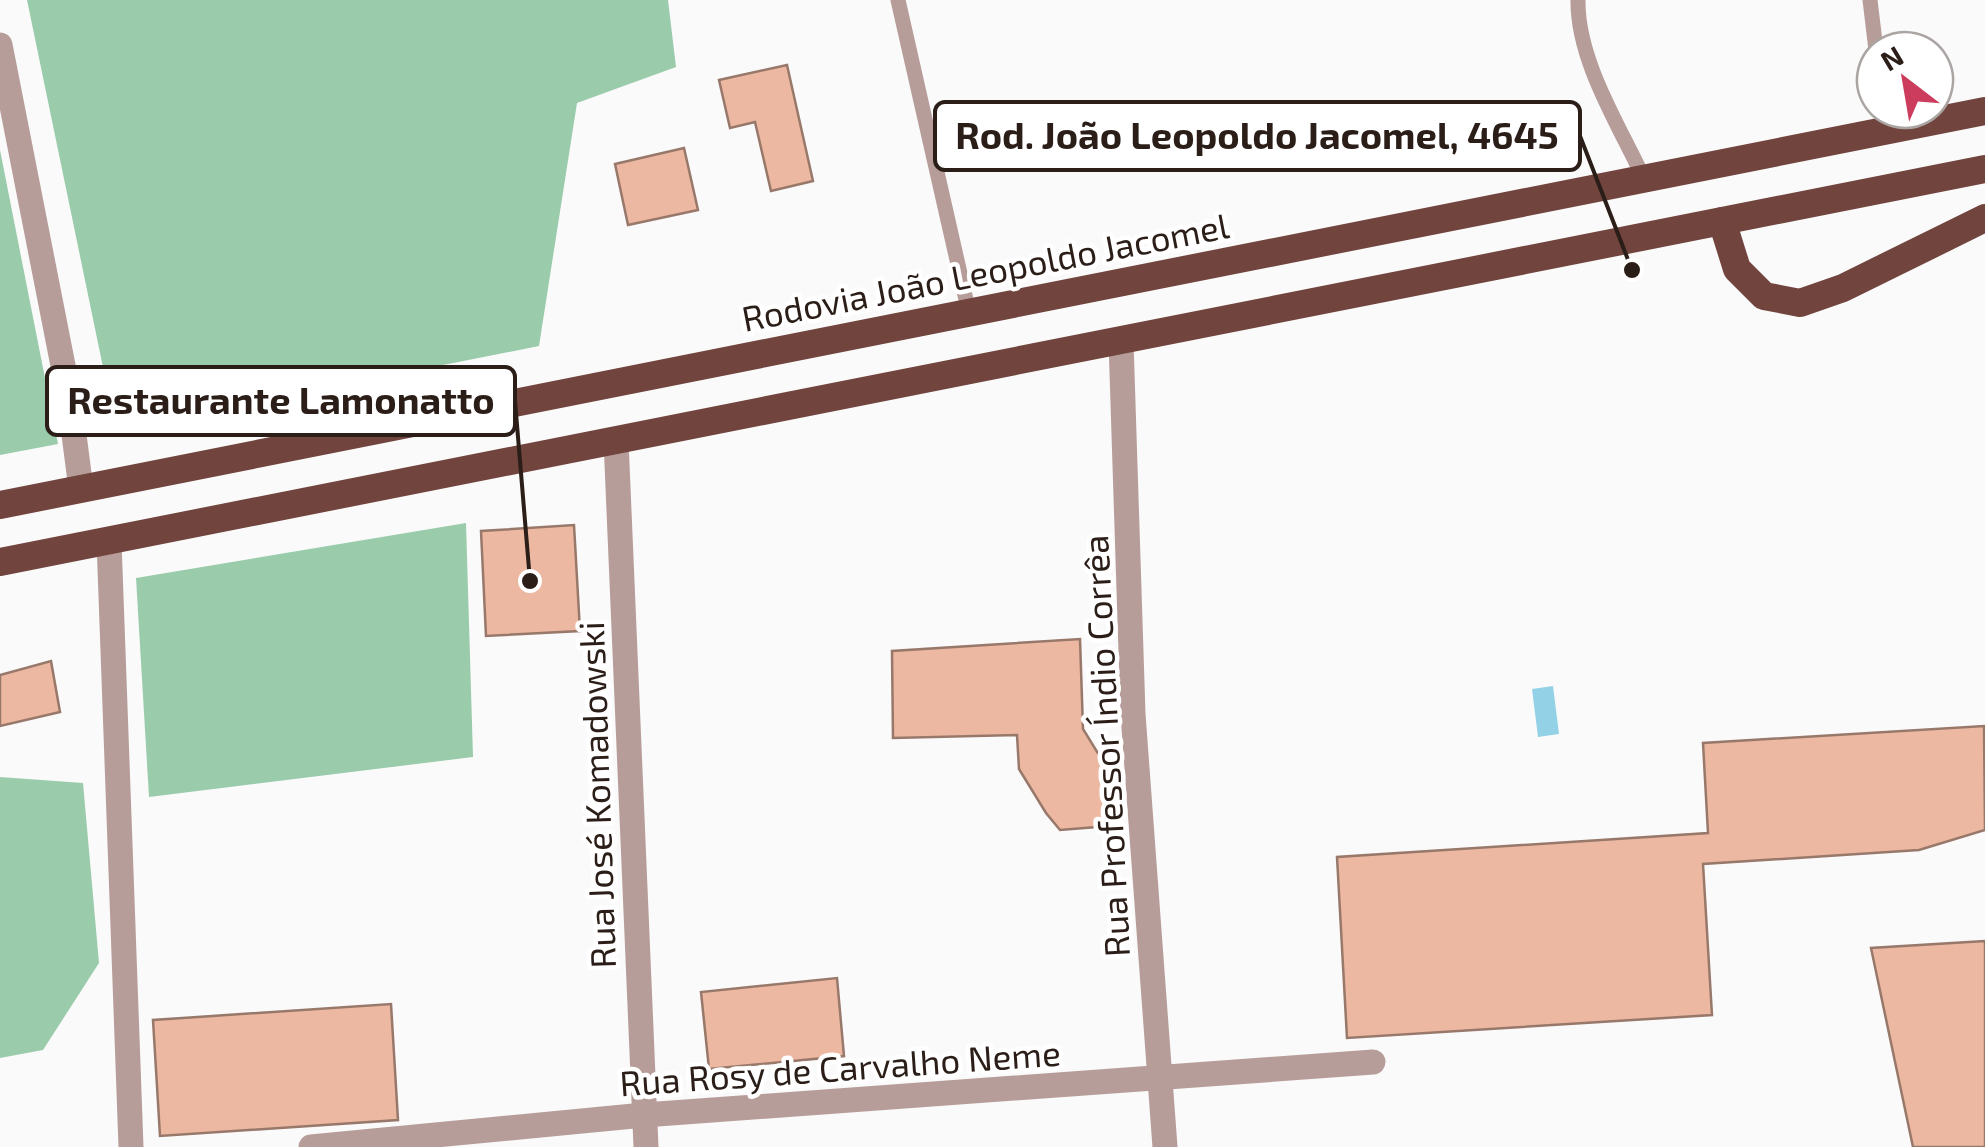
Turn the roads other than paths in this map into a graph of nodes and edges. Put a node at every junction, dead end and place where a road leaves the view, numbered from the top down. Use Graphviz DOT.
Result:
graph roads {
  1 [pos="898,0"];
  2 [pos="1578,0"];
  3 [pos="1870,0"];
  4 [pos="1874,30"];
  5 [pos="0,45"];
  6 [pos="1985,111"];
  7 [pos="1955,114"];
  8 [pos="1855,128"];
  9 [pos="1985,169"];
  10 [pos="1644,179"];
  11 [pos="1985,218"];
  12 [pos="1722,221"];
  13 [pos="969,313"];
  14 [pos="1120,340"];
  15 [pos="616,440"];
  16 [pos="81,489"];
  17 [pos="0,505"];
  18 [pos="109,541"];
  19 [pos="0,562"];
  20 [pos="1373,1062"];
  21 [pos="1162,1079"];
  22 [pos="644,1116"];
  23 [pos="131,1147"];
  24 [pos="311,1147"];
  25 [pos="646,1147"];
  26 [pos="1165,1147"];
  1 -- 13 [label="lane"];
  2 -- 10 [label="lane"];
  3 -- 4 [label="lane"];
  5 -- 16 [label="street"];
  6 -- 7 [label="highway, Rodovia João Leopoldo Jacomel"];
  8 -- 10 [label="highway, Rodovia João Leopoldo Jacomel"];
  9 -- 12 [label="highway"];
  10 -- 13 [label="highway, Rodovia João Leopoldo Jacomel"];
  11 -- 12 [label="highway"];
  12 -- 14 [label="highway"];
  13 -- 16 [label="highway, Rodovia João Leopoldo Jacomel"];
  14 -- 15 [label="highway"];
  14 -- 21 [label="street, Rua Professor Índio Corrêa"];
  15 -- 18 [label="highway"];
  15 -- 22 [label="street, Rua José Komadowski"];
  16 -- 17 [label="highway, Rodovia João Leopoldo Jacomel"];
  18 -- 19 [label="highway"];
  18 -- 23 [label="street"];
  20 -- 21 [label="street, Rua Rosy de Carvalho Neme"];
  21 -- 22 [label="street, Rua Rosy de Carvalho Neme"];
  21 -- 26 [label="street, Rua Professor Índio Corrêa"];
  22 -- 24 [label="street, Rua Rosy de Carvalho Neme"];
  22 -- 25 [label="street, Rua José Komadowski"];
}
